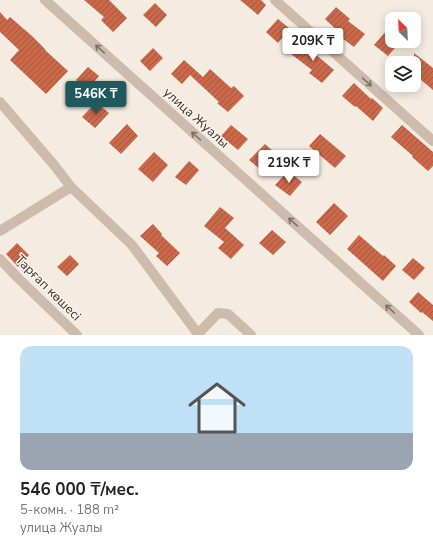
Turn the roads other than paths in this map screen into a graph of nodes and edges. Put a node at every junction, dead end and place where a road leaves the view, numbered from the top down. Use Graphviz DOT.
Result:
graph roads {
  1 [pos="45,0"];
  2 [pos="276,0"];
  3 [pos="0,102"];
  4 [pos="433,141"];
  5 [pos="71,187"];
  6 [pos="0,231"];
  7 [pos="0,259"];
  8 [pos="197,334"];
  9 [pos="77,335"];
  10 [pos="251,335"];
  11 [pos="419,335"];
  11 -- 1 [label="street, улица Жуалы, one-way"];
  2 -- 4 [label="street, one-way"];
  3 -- 5 [label="street"];
  5 -- 6 [label="street"];
  5 -- 8 [label="street"];
  7 -- 9 [label="street, Тарғап көшесі"];
  8 -- 10 [label="street"];
}
